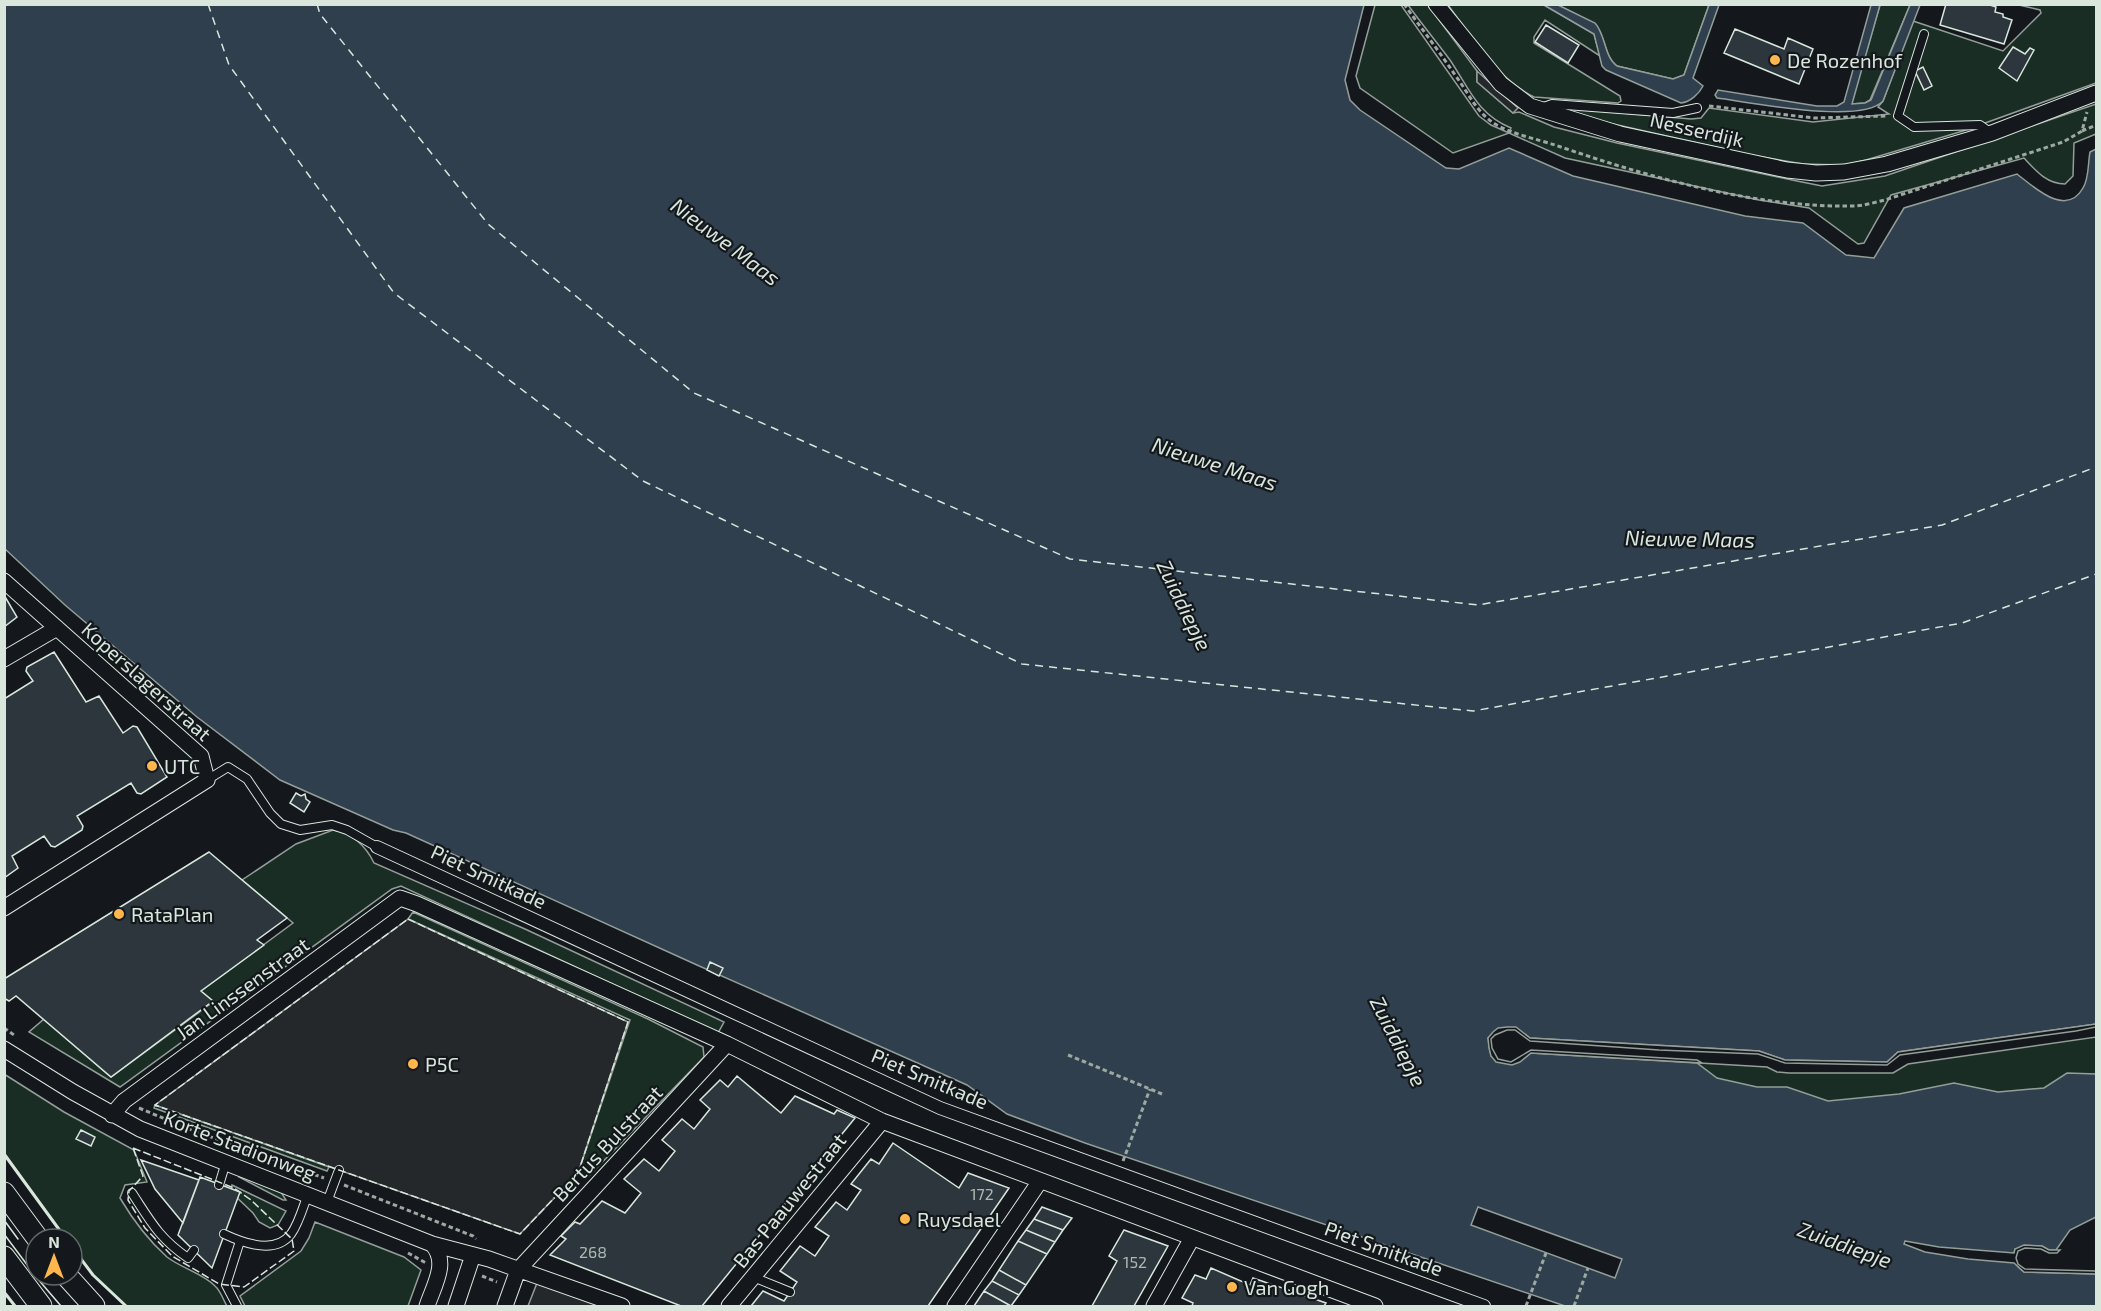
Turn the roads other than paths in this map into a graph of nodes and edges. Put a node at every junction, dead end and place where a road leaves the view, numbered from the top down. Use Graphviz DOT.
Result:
graph roads {
  1 [pos="1436,4"];
  2 [pos="1924,34"];
  3 [pos="2097,93"];
  4 [pos="1697,108"];
  5 [pos="1538,109"];
  6 [pos="1992,133"];
  7 [pos="4,581"];
  8 [pos="57,628"];
  9 [pos="4,659"];
  10 [pos="207,780"];
  11 [pos="377,847"];
  12 [pos="4,908"];
  13 [pos="727,1044"];
  14 [pos="4,1049"];
  15 [pos="112,1115"];
  16 [pos="882,1121"];
  17 [pos="226,1162"];
  18 [pos="339,1170"];
  19 [pos="1040,1181"];
  20 [pos="219,1185"];
  21 [pos="4,1193"];
  22 [pos="132,1193"];
  23 [pos="308,1194"];
  24 [pos="327,1202"];
  25 [pos="29,1227"];
  26 [pos="224,1234"];
  27 [pos="1192,1238"];
  28 [pos="240,1242"];
  29 [pos="432,1244"];
  30 [pos="194,1250"];
  31 [pos="473,1255"];
  32 [pos="4,1257"];
  33 [pos="519,1270"];
  34 [pos="753,1277"];
  35 [pos="77,1287"];
  36 [pos="790,1292"];
  37 [pos="1349,1302"];
  38 [pos="41,1306"];
  39 [pos="94,1306"];
  40 [pos="237,1306"];
  41 [pos="427,1306"];
  42 [pos="456,1306"];
  43 [pos="505,1306"];
  44 [pos="622,1306"];
  45 [pos="729,1306"];
  46 [pos="955,1306"];
  47 [pos="1154,1306"];
  48 [pos="1375,1306"];
  49 [pos="1484,1306"];
  1 -- 5 [label="street, Nesserdijk"];
  2 -- 6 [label="lane"];
  3 -- 6 [label="street, Nesserdijk"];
  4 -- 5 [label="lane"];
  5 -- 6 [label="street, Nesserdijk"];
  7 -- 8 [label="street, Koperslagerstraat"];
  8 -- 9 [label="street"];
  8 -- 10 [label="street, Koperslagerstraat"];
  10 -- 11 [label="lane"];
  10 -- 12 [label="street"];
  11 -- 49 [label="street, Piet Smitkade"];
  13 -- 15 [label="street, Jan Linssenstraat"];
  13 -- 16 [label="street"];
  13 -- 33 [label="street, Bertus Bulstraat"];
  14 -- 15 [label="street, Korte Stadionweg"];
  15 -- 17 [label="street, Korte Stadionweg"];
  16 -- 19 [label="street"];
  16 -- 34 [label="street, Bas Paauwestraat"];
  17 -- 20 [label="lane"];
  17 -- 23 [label="street, Korte Stadionweg"];
  18 -- 24 [label="lane"];
  19 -- 27 [label="street"];
  19 -- 46 [label="street"];
  21 -- 25 [label="main road"];
  22 -- 30 [label="lane"];
  23 -- 24 [label="street, Korte Stadionweg"];
  23 -- 28 [label="lane"];
  24 -- 29 [label="street, Korte Stadionweg"];
  26 -- 28 [label="lane"];
  27 -- 37 [label="street"];
  27 -- 47 [label="street"];
  28 -- 40 [label="lane"];
  29 -- 31 [label="street, Korte Stadionweg"];
  29 -- 41 [label="street"];
  31 -- 33 [label="street, Korte Stadionweg"];
  31 -- 42 [label="street"];
  32 -- 38 [label="main road"];
  33 -- 43 [label="street"];
  33 -- 44 [label="street, Korte Stadionweg"];
  34 -- 36 [label="lane"];
  34 -- 45 [label="street, Bas Paauwestraat"];
  35 -- 39 [label="main road"];
  37 -- 48 [label="street"];
}
